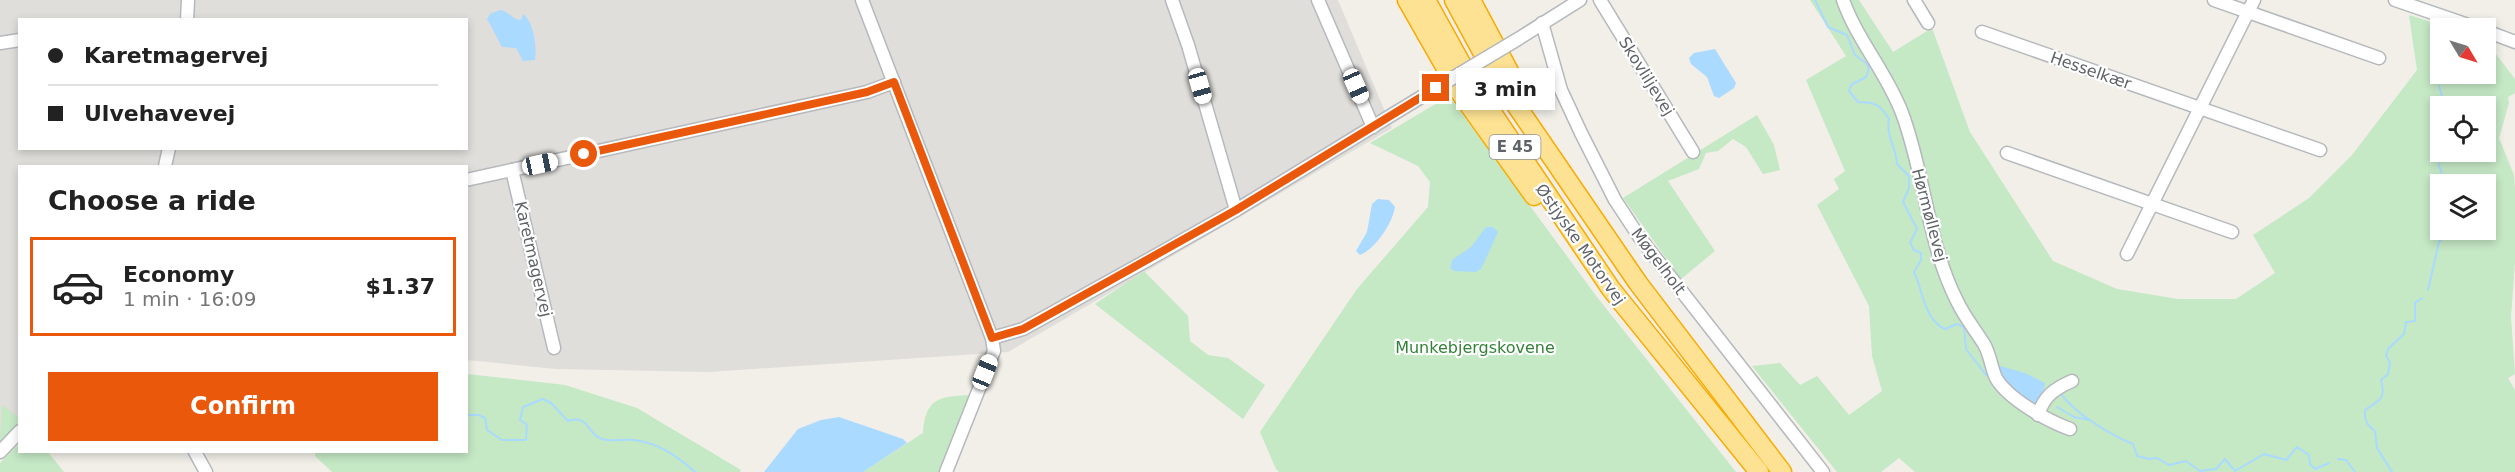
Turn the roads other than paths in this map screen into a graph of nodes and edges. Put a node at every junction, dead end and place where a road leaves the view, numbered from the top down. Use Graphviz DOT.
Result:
graph roads {
  1 [pos="188,0"];
  2 [pos="862,0"];
  3 [pos="1172,0"];
  4 [pos="1318,0"];
  5 [pos="1407,0"];
  6 [pos="1426,0"];
  7 [pos="1454,0"];
  8 [pos="1471,0"];
  9 [pos="1580,0"];
  10 [pos="1600,0"];
  11 [pos="1843,0"];
  12 [pos="1914,0"];
  13 [pos="2214,0"];
  14 [pos="2254,0"];
  15 [pos="2395,0"];
  16 [pos="2249,12"];
  17 [pos="187,18"];
  18 [pos="2448,18"];
  19 [pos="1542,23"];
  20 [pos="1928,23"];
  21 [pos="1982,32"];
  22 [pos="2496,35"];
  23 [pos="18,40"];
  24 [pos="2515,42"];
  25 [pos="0,43"];
  26 [pos="2379,58"];
  27 [pos="894,82"];
  28 [pos="2201,108"];
  29 [pos="1373,127"];
  30 [pos="169,150"];
  31 [pos="2320,150"];
  32 [pos="1693,152"];
  33 [pos="2007,153"];
  34 [pos="165,165"];
  35 [pos="512,170"];
  36 [pos="468,180"];
  37 [pos="1577,195"];
  38 [pos="2151,204"];
  39 [pos="1236,210"];
  40 [pos="2232,232"];
  41 [pos="2127,254"];
  42 [pos="1611,289"];
  43 [pos="992,338"];
  44 [pos="554,348"];
  45 [pos="2072,381"];
  46 [pos="2038,415"];
  47 [pos="2070,429"];
  48 [pos="18,433"];
  49 [pos="0,452"];
  50 [pos="196,453"];
  51 [pos="206,472"];
  52 [pos="946,472"];
  53 [pos="1759,472"];
  54 [pos="1782,472"];
  55 [pos="1823,472"];
  1 -- 17 [label="street"];
  2 -- 27 [label="street"];
  3 -- 39 [label="street"];
  4 -- 29 [label="street"];
  5 -- 42 [label="highway"];
  6 -- 42 [label="highway, Østjyske Motorvej / E 45"];
  7 -- 37 [label="highway, Østjyske Motorvej / E 45"];
  8 -- 37 [label="highway"];
  9 -- 19 [label="street"];
  10 -- 32 [label="street, Skovliljevej"];
  11 -- 46 [label="street, Hørmøllevej"];
  12 -- 20 [label="street"];
  13 -- 16 [label="street"];
  14 -- 16 [label="street"];
  15 -- 18 [label="street"];
  16 -- 26 [label="street"];
  16 -- 28 [label="street"];
  19 -- 29 [label="street, bridge"];
  19 -- 55 [label="street, Møgelholt"];
  21 -- 28 [label="street, Hesselkær"];
  22 -- 24 [label="street"];
  23 -- 25 [label="street"];
  27 -- 35 [label="street"];
  27 -- 43 [label="street"];
  28 -- 31 [label="street, Hesselkær"];
  28 -- 38 [label="street"];
  29 -- 39 [label="street"];
  30 -- 34 [label="street"];
  33 -- 38 [label="street"];
  35 -- 36 [label="street"];
  35 -- 44 [label="street, Karetmagervej"];
  37 -- 54 [label="highway, Østjyske Motorvej / E 45"];
  38 -- 40 [label="street"];
  38 -- 41 [label="street"];
  39 -- 43 [label="street"];
  42 -- 53 [label="highway, Østjyske Motorvej / E 45"];
  43 -- 52 [label="street"];
  45 -- 46 [label="street"];
  46 -- 47 [label="street, Hørmøllevej"];
  48 -- 49 [label="street"];
  50 -- 51 [label="street"];
}
